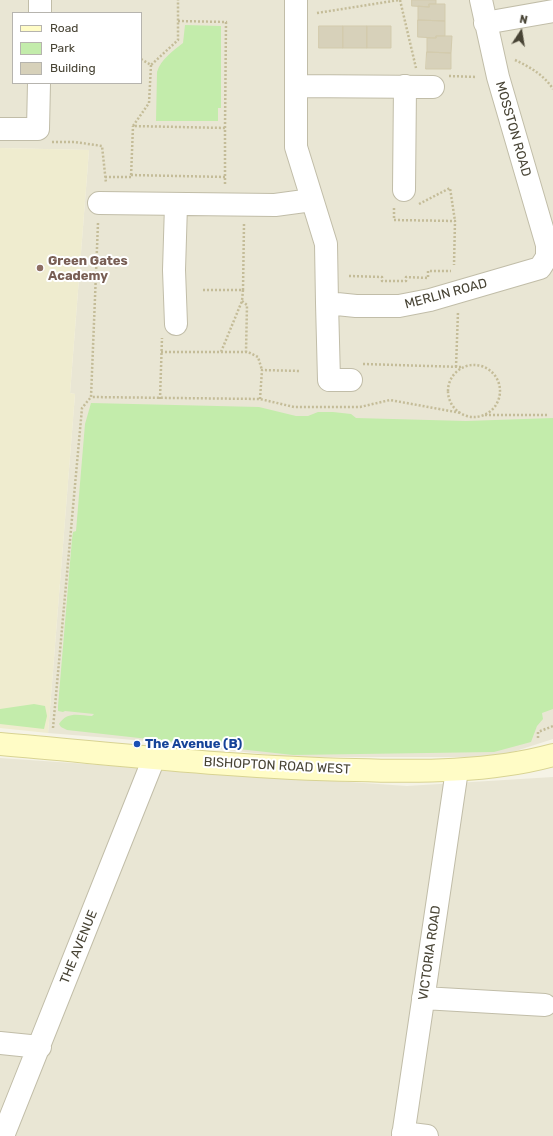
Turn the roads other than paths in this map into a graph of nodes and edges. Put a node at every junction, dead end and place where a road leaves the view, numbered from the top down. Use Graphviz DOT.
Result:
graph roads {
  1 [pos="40,0"];
  2 [pos="296,0"];
  3 [pos="481,0"];
  4 [pos="553,10"];
  5 [pos="40,12"];
  6 [pos="485,23"];
  7 [pos="39,84"];
  8 [pos="296,86"];
  9 [pos="0,128"];
  10 [pos="312,200"];
  11 [pos="99,203"];
  12 [pos="402,203"];
  13 [pos="176,205"];
  14 [pos="547,267"];
  15 [pos="326,303"];
  16 [pos="176,324"];
  17 [pos="351,380"];
  18 [pos="0,744"];
  19 [pos="553,755"];
  20 [pos="154,758"];
  21 [pos="457,770"];
  22 [pos="423,998"];
  23 [pos="544,1005"];
  24 [pos="0,1043"];
  25 [pos="40,1047"];
  26 [pos="403,1135"];
  27 [pos="3,1136"];
  28 [pos="427,1136"];
  1 -- 5 [label="street"];
  2 -- 8 [label="street"];
  3 -- 6 [label="street, MOSSTON ROAD"];
  4 -- 6 [label="street"];
  6 -- 14 [label="street, MOSSTON ROAD"];
  7 -- 9 [label="street"];
  8 -- 10 [label="street"];
  8 -- 12 [label="street"];
  10 -- 13 [label="street"];
  10 -- 15 [label="street"];
  11 -- 13 [label="street"];
  13 -- 16 [label="street"];
  14 -- 15 [label="street, MERLIN ROAD"];
  15 -- 17 [label="street"];
  18 -- 20 [label="street, BISHOPTON ROAD WEST"];
  19 -- 21 [label="street, BISHOPTON ROAD WEST"];
  20 -- 21 [label="street, BISHOPTON ROAD WEST"];
  20 -- 25 [label="street, THE AVENUE"];
  21 -- 22 [label="street, VICTORIA ROAD"];
  22 -- 23 [label="street"];
  22 -- 26 [label="street, VICTORIA ROAD"];
  24 -- 25 [label="street"];
  25 -- 27 [label="street, THE AVENUE"];
  26 -- 28 [label="street"];
}
